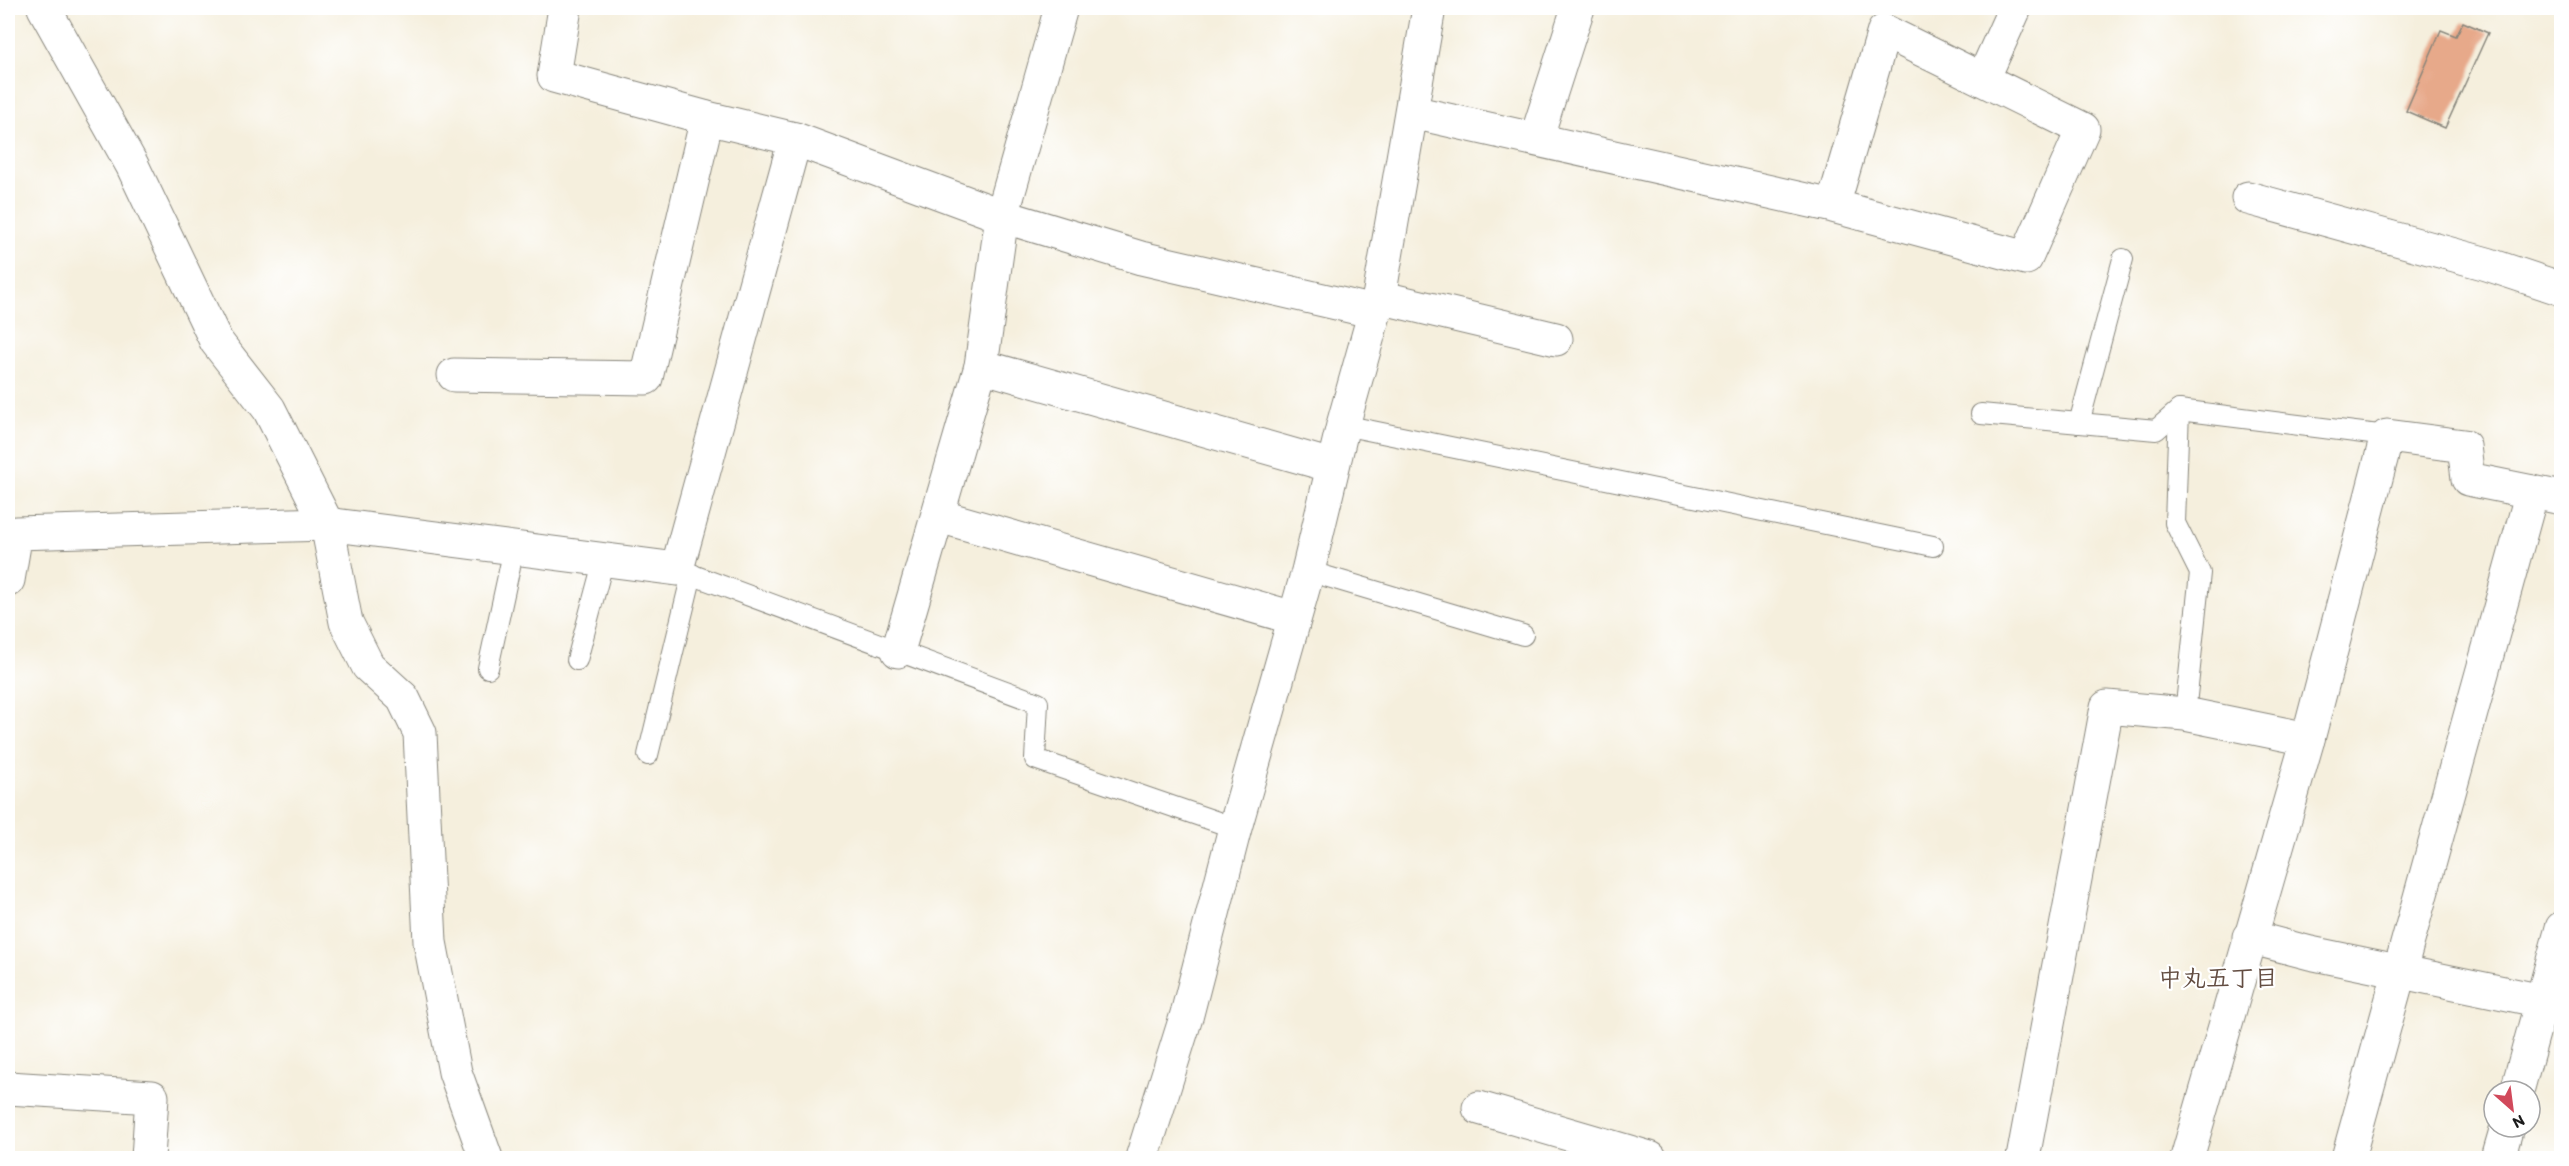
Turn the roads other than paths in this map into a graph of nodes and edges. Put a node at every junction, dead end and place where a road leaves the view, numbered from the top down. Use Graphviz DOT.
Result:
graph roads {
  1 [pos="44,8"];
  2 [pos="565,8"];
  3 [pos="1061,8"];
  4 [pos="1429,8"];
  5 [pos="1578,8"];
  6 [pos="2015,8"];
  7 [pos="1983,79"];
  8 [pos="1412,111"];
  9 [pos="707,118"];
  10 [pos="795,139"];
  11 [pos="1536,139"];
  12 [pos="2248,198"];
  13 [pos="1833,206"];
  14 [pos="1002,216"];
  15 [pos="2123,259"];
  16 [pos="2562,289"];
  17 [pos="1377,304"];
  18 [pos="1556,339"];
  19 [pos="981,366"];
  20 [pos="454,375"];
  21 [pos="2179,410"];
  22 [pos="1981,414"];
  23 [pos="2079,423"];
  24 [pos="1342,425"];
  25 [pos="2387,436"];
  26 [pos="1332,466"];
  27 [pos="2547,495"];
  28 [pos="939,516"];
  29 [pos="327,524"];
  30 [pos="1934,546"];
  31 [pos="514,548"];
  32 [pos="604,560"];
  33 [pos="684,571"];
  34 [pos="1308,571"];
  35 [pos="8,580"];
  36 [pos="1294,618"];
  37 [pos="1522,635"];
  38 [pos="898,651"];
  39 [pos="577,660"];
  40 [pos="488,668"];
  41 [pos="2186,714"];
  42 [pos="2308,740"];
  43 [pos="648,755"];
  44 [pos="1234,828"];
  45 [pos="2562,928"];
  46 [pos="2249,937"];
  47 [pos="2400,972"];
  48 [pos="2552,1003"];
  49 [pos="2522,1079"];
  50 [pos="8,1088"];
  51 [pos="1479,1108"];
  52 [pos="2504,1139"];
  53 [pos="1568,1146"];
  54 [pos="148,1158"];
  55 [pos="486,1158"];
  56 [pos="1142,1158"];
  57 [pos="1650,1158"];
  58 [pos="2023,1158"];
  59 [pos="2187,1158"];
  60 [pos="2348,1158"];
  61 [pos="2498,1158"];
  1 -- 29 [label="street"];
  2 -- 9 [label="street"];
  3 -- 14 [label="street"];
  4 -- 8 [label="street"];
  5 -- 11 [label="street"];
  6 -- 7 [label="street"];
  7 -- 13 [label="street"];
  7 -- 13 [label="street"];
  8 -- 11 [label="street"];
  8 -- 17 [label="street"];
  9 -- 10 [label="street"];
  9 -- 20 [label="street"];
  10 -- 14 [label="street"];
  10 -- 33 [label="street"];
  11 -- 13 [label="street"];
  12 -- 16 [label="street"];
  14 -- 17 [label="street"];
  14 -- 19 [label="street"];
  15 -- 23 [label="lane"];
  17 -- 18 [label="street"];
  17 -- 24 [label="street"];
  19 -- 26 [label="street"];
  19 -- 28 [label="street"];
  21 -- 23 [label="lane"];
  21 -- 25 [label="lane"];
  21 -- 41 [label="lane"];
  22 -- 23 [label="lane"];
  24 -- 26 [label="street"];
  24 -- 30 [label="lane"];
  25 -- 27 [label="street"];
  25 -- 42 [label="street"];
  26 -- 34 [label="street"];
  27 -- 47 [label="street"];
  28 -- 36 [label="street"];
  28 -- 38 [label="street"];
  29 -- 31 [label="street"];
  29 -- 35 [label="street"];
  29 -- 55 [label="street"];
  31 -- 32 [label="street"];
  31 -- 40 [label="lane"];
  32 -- 33 [label="street"];
  32 -- 39 [label="lane"];
  33 -- 38 [label="lane"];
  33 -- 43 [label="lane"];
  34 -- 36 [label="street"];
  34 -- 37 [label="lane"];
  36 -- 44 [label="street"];
  38 -- 44 [label="lane"];
  41 -- 42 [label="street"];
  41 -- 58 [label="street"];
  42 -- 46 [label="street"];
  44 -- 56 [label="street"];
  45 -- 48 [label="street"];
  46 -- 47 [label="street"];
  46 -- 59 [label="street"];
  47 -- 48 [label="street"];
  47 -- 60 [label="street"];
  48 -- 49 [label="street"];
  50 -- 54 [label="street"];
  51 -- 53 [label="street"];
  52 -- 61 [label="street"];
  53 -- 57 [label="street"];
}
